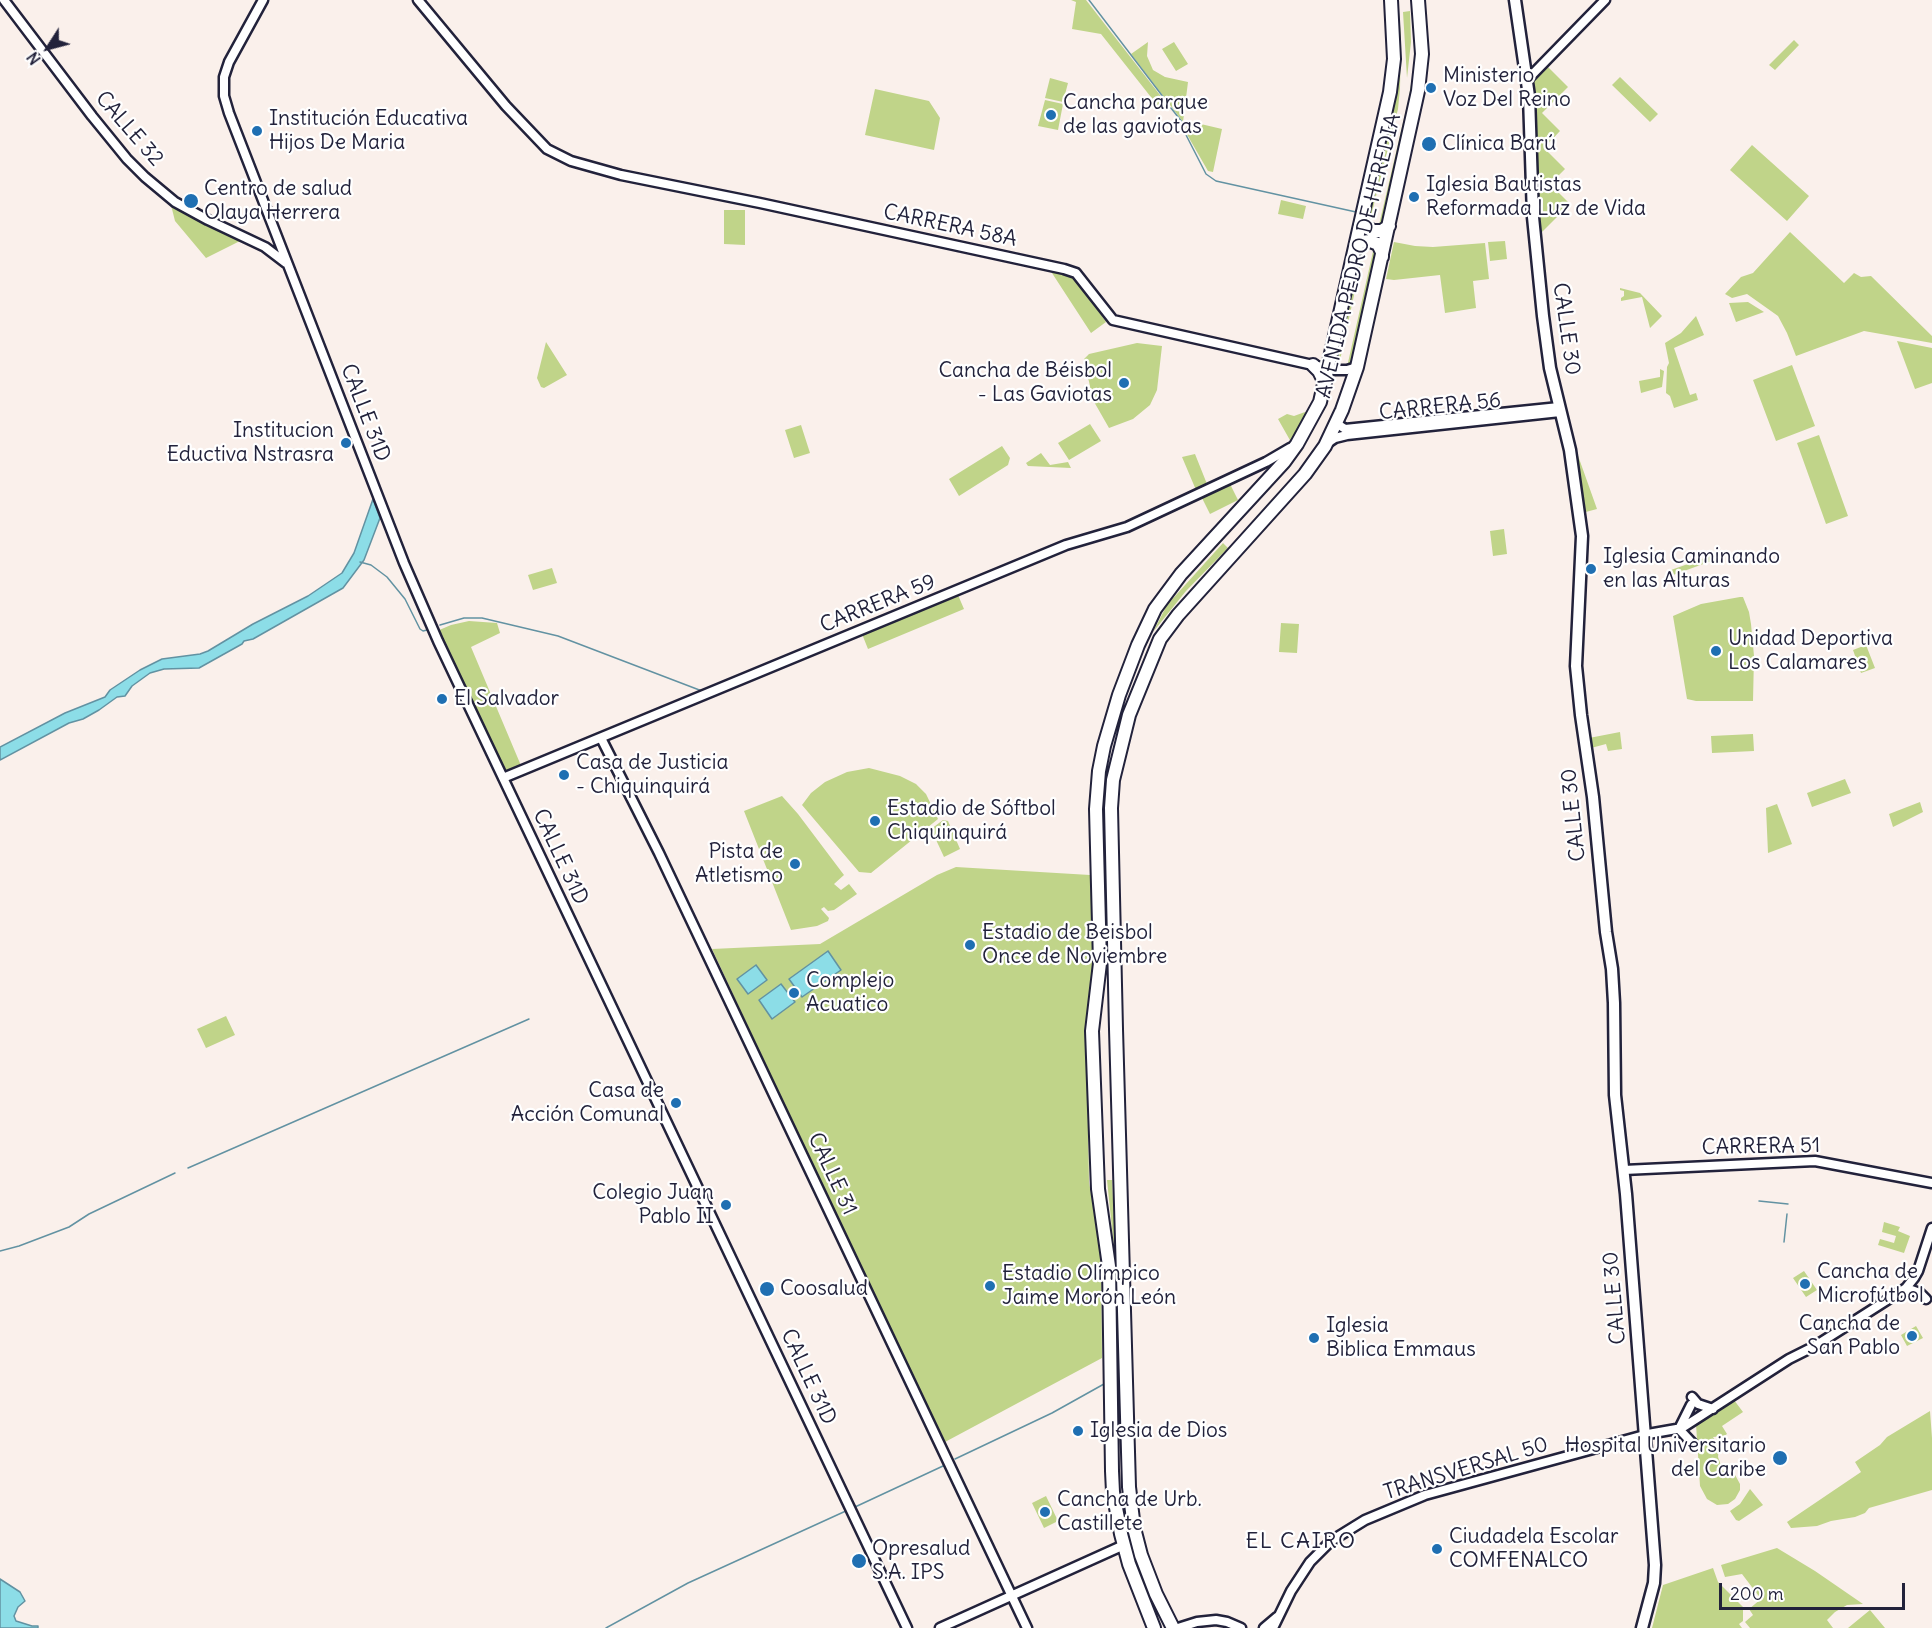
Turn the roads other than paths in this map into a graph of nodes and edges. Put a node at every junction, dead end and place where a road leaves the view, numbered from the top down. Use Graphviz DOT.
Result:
graph roads {
  1 [pos="4,0"];
  2 [pos="263,0"];
  3 [pos="418,0"];
  4 [pos="1391,0"];
  5 [pos="1418,0"];
  6 [pos="1515,0"];
  7 [pos="1605,0"];
  8 [pos="1527,80"];
  9 [pos="1362,219"];
  10 [pos="1389,226"];
  11 [pos="1355,248"];
  12 [pos="1382,256"];
  13 [pos="288,266"];
  14 [pos="1332,354"];
  15 [pos="1313,365"];
  16 [pos="1357,367"];
  17 [pos="1328,369"];
  18 [pos="1325,383"];
  19 [pos="1559,409"];
  20 [pos="1336,423"];
  21 [pos="1297,444"];
  22 [pos="1326,444"];
  23 [pos="1266,462"];
  24 [pos="1277,470"];
  25 [pos="601,738"];
  26 [pos="503,778"];
  27 [pos="1624,1170"];
  28 [pos="1932,1183"];
  29 [pos="1932,1228"];
  30 [pos="1906,1288"];
  31 [pos="1926,1299"];
  32 [pos="1713,1409"];
  33 [pos="1679,1429"];
  34 [pos="1644,1436"];
  35 [pos="1694,1445"];
  36 [pos="1124,1545"];
  37 [pos="1010,1595"];
  38 [pos="1277,1616"];
  39 [pos="907,1628"];
  40 [pos="940,1628"];
  41 [pos="1027,1628"];
  42 [pos="1154,1628"];
  43 [pos="1173,1628"];
  44 [pos="1178,1628"];
  45 [pos="1239,1628"];
  46 [pos="1264,1628"];
  47 [pos="1273,1628"];
  48 [pos="1642,1628"];
  1 -- 13 [label="street, CALLE 32"];
  2 -- 13 [label="street, CALLE 31D"];
  3 -- 15 [label="street, CARRERA 58A"];
  4 -- 9 [label="highway, AVENIDA PEDRO DE HEREDIA"];
  5 -- 10 [label="highway, AVENIDA PEDRO DE HEREDIA"];
  6 -- 8 [label="main road, CALLE 30"];
  7 -- 8 [label="street"];
  8 -- 19 [label="main road, CALLE 30"];
  9 -- 10 [label="highway"];
  9 -- 11 [label="highway, AVENIDA PEDRO DE HEREDIA"];
  10 -- 12 [label="highway, AVENIDA PEDRO DE HEREDIA"];
  11 -- 12 [label="highway"];
  11 -- 14 [label="highway, AVENIDA PEDRO DE HEREDIA"];
  12 -- 16 [label="highway, AVENIDA PEDRO DE HEREDIA"];
  13 -- 26 [label="street, CALLE 31D"];
  14 -- 15 [label="street"];
  14 -- 17 [label="highway, AVENIDA PEDRO DE HEREDIA"];
  15 -- 17 [label="street, CARRERA 58A"];
  15 -- 18 [label="highway"];
  16 -- 17 [label="street, CARRERA 58A"];
  16 -- 20 [label="highway, AVENIDA PEDRO DE HEREDIA"];
  17 -- 18 [label="highway, AVENIDA PEDRO DE HEREDIA"];
  18 -- 21 [label="highway, AVENIDA PEDRO DE HEREDIA"];
  19 -- 20 [label="street, CARRERA 56"];
  19 -- 22 [label="street, CARRERA 56"];
  19 -- 27 [label="main road, CALLE 30"];
  20 -- 22 [label="highway, AVENIDA PEDRO DE HEREDIA"];
  21 -- 23 [label="street, CARRERA 59"];
  21 -- 24 [label="highway, AVENIDA PEDRO DE HEREDIA"];
  22 -- 43 [label="highway, AVENIDA PEDRO DE HEREDIA"];
  23 -- 24 [label="street"];
  23 -- 25 [label="street, CARRERA 59"];
  24 -- 36 [label="highway, AVENIDA PEDRO DE HEREDIA"];
  25 -- 26 [label="street, CARRERA 59"];
  25 -- 37 [label="street, CALLE 31"];
  26 -- 39 [label="street, CALLE 31D"];
  27 -- 28 [label="street, CARRERA 51"];
  27 -- 34 [label="main road, CALLE 30"];
  29 -- 30 [label="street, TRANSVERSAL 50"];
  30 -- 31 [label="street"];
  30 -- 32 [label="street, TRANSVERSAL 50"];
  32 -- 33 [label="street, TRANSVERSAL 50"];
  32 -- 33 [label="street"];
  33 -- 34 [label="street, TRANSVERSAL 50"];
  33 -- 35 [label="street"];
  34 -- 38 [label="street, TRANSVERSAL 50"];
  34 -- 48 [label="main road, CALLE 30"];
  36 -- 37 [label="street"];
  36 -- 42 [label="highway, AVENIDA PEDRO DE HEREDIA"];
  37 -- 40 [label="street"];
  37 -- 41 [label="street, CALLE 31"];
  38 -- 46 [label="street, TRANSVERSAL 50"];
  38 -- 47 [label="street, TRANSVERSAL 50"];
  44 -- 45 [label="street"];
}
